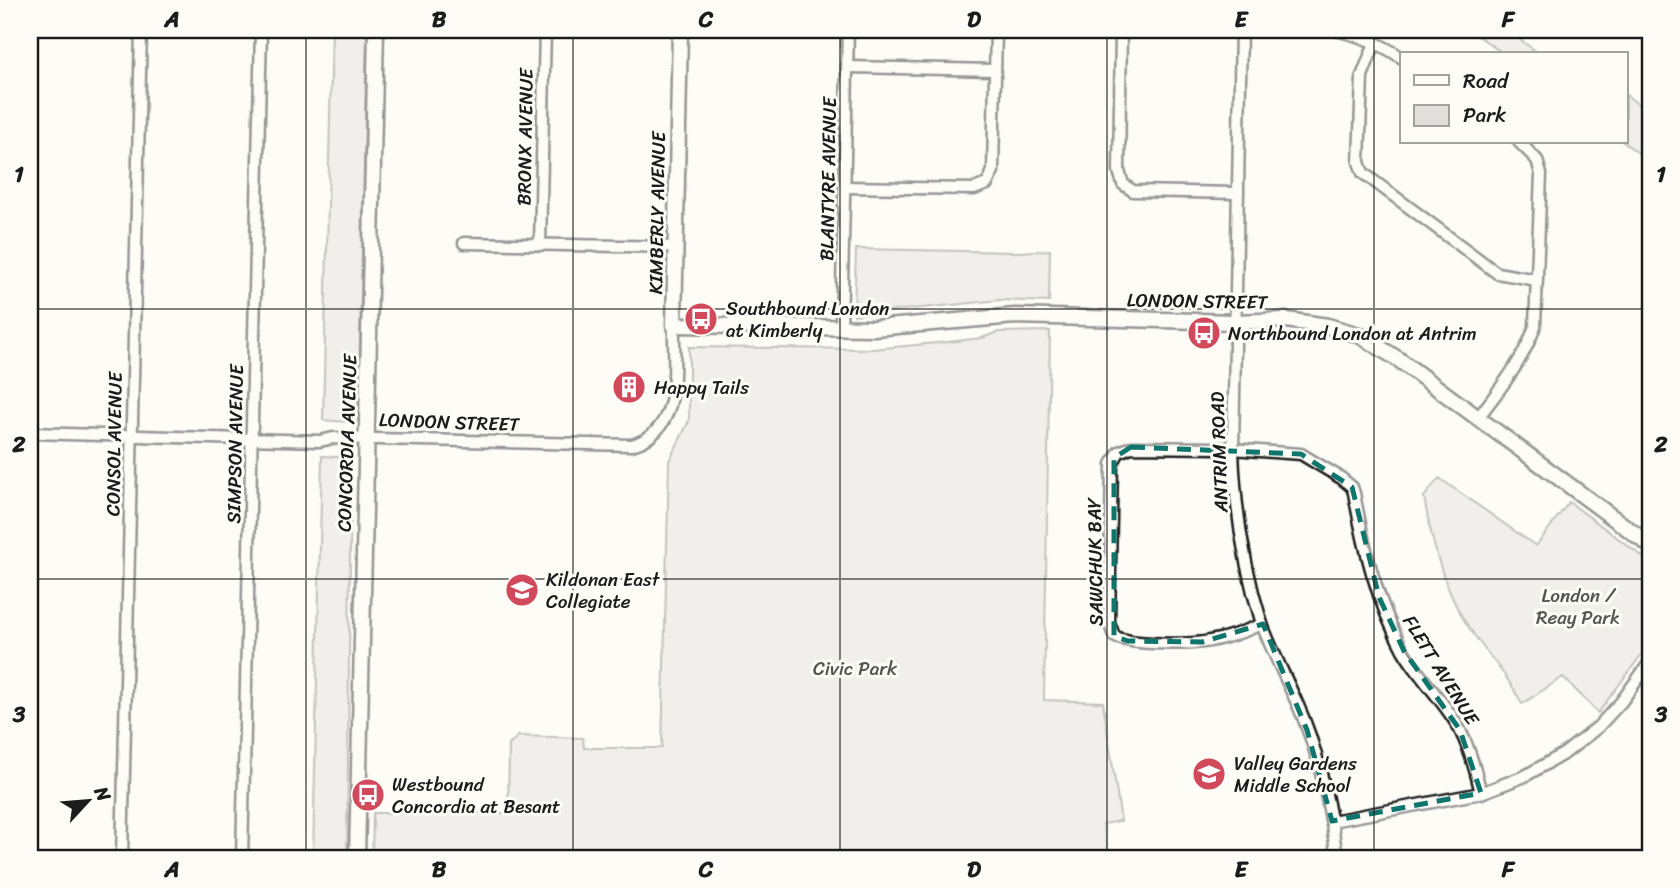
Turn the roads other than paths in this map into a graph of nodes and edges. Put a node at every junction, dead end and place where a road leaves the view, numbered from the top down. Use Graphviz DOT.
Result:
graph roads {
  1 [pos="141,30"];
  2 [pos="261,30"];
  3 [pos="376,30"];
  4 [pos="545,30"];
  5 [pos="680,30"];
  6 [pos="848,30"];
  7 [pos="996,30"];
  8 [pos="1121,30"];
  9 [pos="1241,30"];
  10 [pos="1335,30"];
  11 [pos="1375,43"];
  12 [pos="1400,57"];
  13 [pos="848,67"];
  14 [pos="995,70"];
  15 [pos="1521,144"];
  16 [pos="845,187"];
  17 [pos="1238,193"];
  18 [pos="464,243"];
  19 [pos="540,245"];
  20 [pos="675,247"];
  21 [pos="1537,280"];
  22 [pos="1235,322"];
  23 [pos="674,324"];
  24 [pos="841,329"];
  25 [pos="672,397"];
  26 [pos="1478,418"];
  27 [pos="30,433"];
  28 [pos="132,435"];
  29 [pos="252,439"];
  30 [pos="366,439"];
  31 [pos="1233,450"];
  32 [pos="1650,545"];
  33 [pos="1262,624"];
  34 [pos="1650,662"];
  35 [pos="1481,793"];
  36 [pos="1332,821"];
  37 [pos="122,858"];
  38 [pos="242,858"];
  39 [pos="357,858"];
  40 [pos="1337,858"];
  1 -- 28 [label="street, CONSOL AVENUE"];
  2 -- 29 [label="street, SIMPSON AVENUE"];
  3 -- 30 [label="street, CONCORDIA AVENUE"];
  4 -- 19 [label="street, BRONX AVENUE"];
  5 -- 20 [label="street, KIMBERLY AVENUE"];
  6 -- 13 [label="street, BLANTYRE AVENUE"];
  7 -- 14 [label="street"];
  8 -- 17 [label="street"];
  9 -- 17 [label="street, ANTRIM ROAD"];
  10 -- 11 [label="street"];
  11 -- 12 [label="street"];
  11 -- 21 [label="street"];
  13 -- 14 [label="street"];
  13 -- 16 [label="street, BLANTYRE AVENUE"];
  14 -- 16 [label="street"];
  15 -- 21 [label="street"];
  16 -- 24 [label="street, BLANTYRE AVENUE"];
  17 -- 22 [label="street, ANTRIM ROAD"];
  18 -- 19 [label="street"];
  19 -- 20 [label="street"];
  20 -- 23 [label="street, KIMBERLY AVENUE"];
  21 -- 26 [label="street"];
  22 -- 24 [label="street, LONDON STREET"];
  22 -- 26 [label="street, LONDON STREET"];
  22 -- 31 [label="street, ANTRIM ROAD"];
  23 -- 24 [label="street, LONDON STREET"];
  23 -- 25 [label="street, KIMBERLY AVENUE"];
  25 -- 30 [label="street, LONDON STREET"];
  26 -- 32 [label="street, LONDON STREET"];
  27 -- 28 [label="street, LONDON STREET"];
  28 -- 29 [label="street, LONDON STREET"];
  28 -- 37 [label="street, CONSOL AVENUE"];
  29 -- 30 [label="street, LONDON STREET"];
  29 -- 38 [label="street, SIMPSON AVENUE"];
  30 -- 39 [label="street, CONCORDIA AVENUE"];
  31 -- 33 [label="street, ANTRIM ROAD"];
  31 -- 33 [label="street, SAWCHUK BAY"];
  31 -- 35 [label="street, FLETT AVENUE"];
  33 -- 36 [label="street, ANTRIM ROAD"];
  34 -- 35 [label="street"];
  35 -- 36 [label="street"];
  36 -- 40 [label="street, ANTRIM ROAD"];
}
